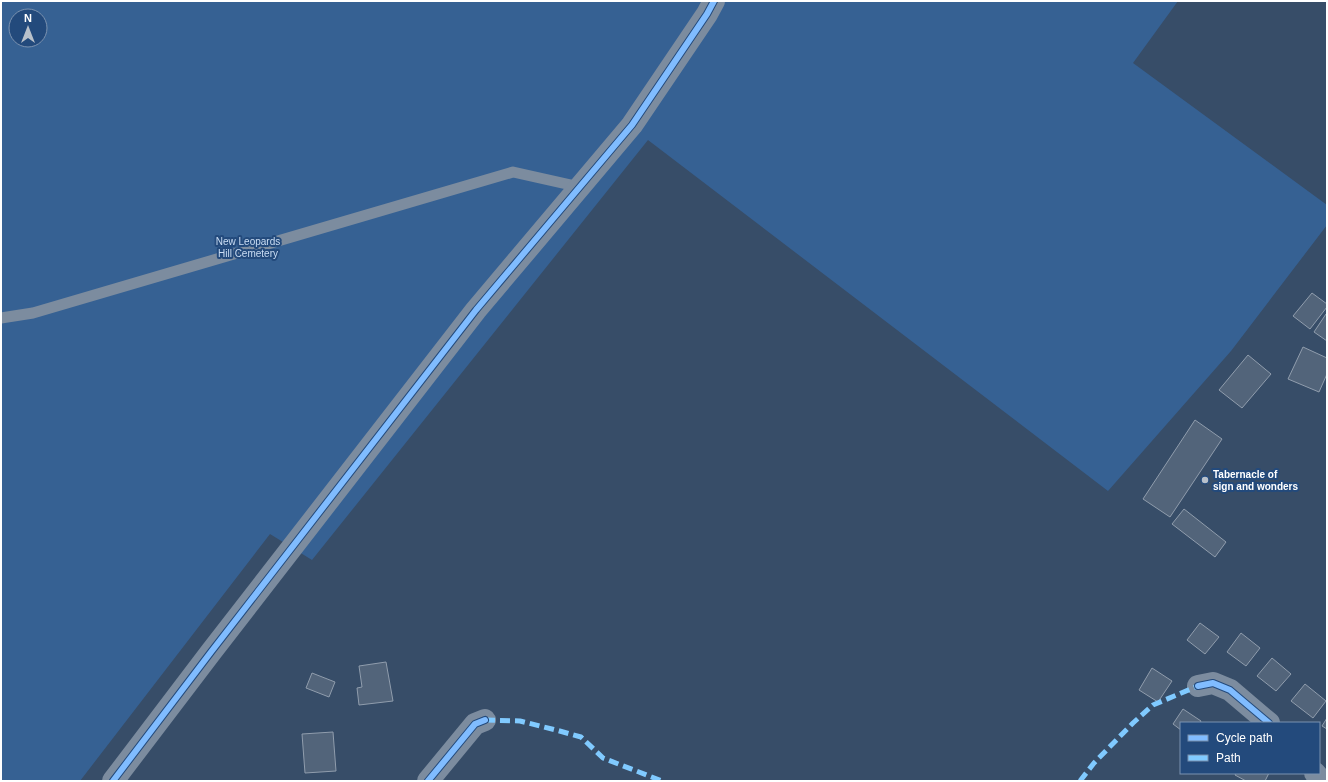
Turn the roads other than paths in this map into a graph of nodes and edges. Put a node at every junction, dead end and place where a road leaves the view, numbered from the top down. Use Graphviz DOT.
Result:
graph roads {
  1 [pos="714,1"];
  2 [pos="580,187"];
  3 [pos="1,318"];
  4 [pos="1198,686"];
  5 [pos="485,720"];
  6 [pos="1268,722"];
  7 [pos="113,781"];
  8 [pos="428,781"];
  1 -- 2 [label="street"];
  2 -- 3 [label="lane"];
  2 -- 7 [label="street"];
  4 -- 6 [label="street"];
  5 -- 8 [label="street"];
}
